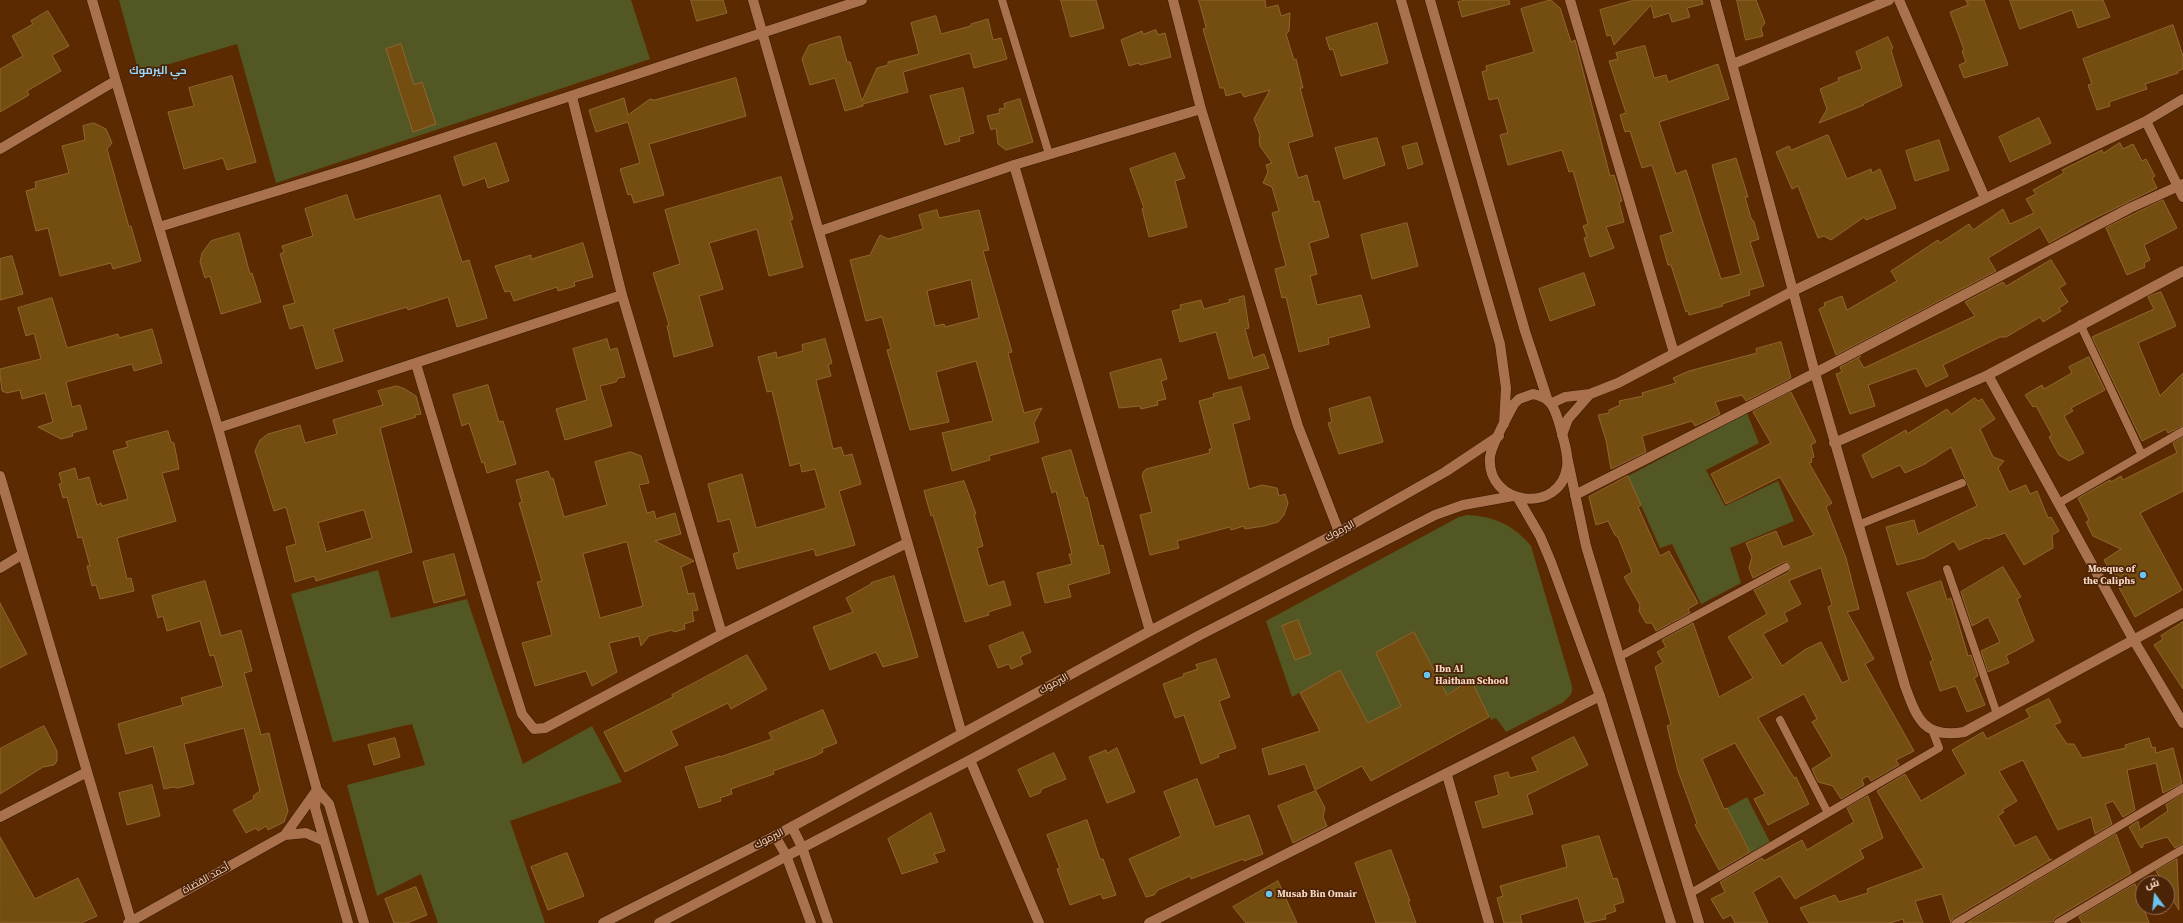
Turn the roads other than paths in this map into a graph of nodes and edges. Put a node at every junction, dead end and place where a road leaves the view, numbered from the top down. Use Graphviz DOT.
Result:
graph roads {
  1 [pos="753,0"];
  2 [pos="862,0"];
  3 [pos="1002,0"];
  4 [pos="1173,0"];
  5 [pos="1401,0"];
  6 [pos="1430,0"];
  7 [pos="1570,0"];
  8 [pos="1715,0"];
  9 [pos="1889,0"];
  10 [pos="1899,0"];
  11 [pos="91,1"];
  12 [pos="761,32"];
  13 [pos="1733,64"];
  14 [pos="115,81"];
  15 [pos="572,97"];
  16 [pos="2183,99"];
  17 [pos="1201,109"];
  18 [pos="2146,121"];
  19 [pos="0,149"];
  20 [pos="1049,154"];
  21 [pos="1014,165"];
  22 [pos="2181,186"];
  23 [pos="2183,197"];
  24 [pos="1985,198"];
  25 [pos="159,227"];
  26 [pos="820,231"];
  27 [pos="2183,271"];
  28 [pos="1793,291"];
  29 [pos="622,295"];
  30 [pos="2080,324"];
  31 [pos="1674,353"];
  32 [pos="416,364"];
  33 [pos="1815,374"];
  34 [pos="1988,375"];
  35 [pos="1590,394"];
  36 [pos="1550,401"];
  37 [pos="1504,424"];
  38 [pos="218,428"];
  39 [pos="2183,431"];
  40 [pos="1562,435"];
  41 [pos="1500,436"];
  42 [pos="1834,443"];
  43 [pos="2142,455"];
  44 [pos="1567,456"];
  45 [pos="0,476"];
  46 [pos="1962,483"];
  47 [pos="1575,495"];
  48 [pos="1515,497"];
  49 [pos="2059,503"];
  50 [pos="1858,525"];
  51 [pos="1339,532"];
  52 [pos="907,543"];
  53 [pos="23,554"];
  54 [pos="1786,567"];
  55 [pos="0,568"];
  56 [pos="1947,569"];
  57 [pos="2183,613"];
  58 [pos="1150,631"];
  59 [pos="722,634"];
  60 [pos="2133,639"];
  61 [pos="1619,657"];
  62 [pos="1600,696"];
  63 [pos="1997,714"];
  64 [pos="1780,720"];
  65 [pos="2183,723"];
  66 [pos="1932,732"];
  67 [pos="962,734"];
  68 [pos="970,760"];
  69 [pos="87,772"];
  70 [pos="1447,775"];
  71 [pos="2183,788"];
  72 [pos="317,790"];
  73 [pos="1828,813"];
  74 [pos="0,817"];
  75 [pos="792,826"];
  76 [pos="285,835"];
  77 [pos="775,836"];
  78 [pos="339,837"];
  79 [pos="324,841"];
  80 [pos="802,847"];
  81 [pos="2183,848"];
  82 [pos="786,856"];
  83 [pos="1691,893"];
  84 [pos="129,922"];
  85 [pos="348,923"];
  86 [pos="364,923"];
  87 [pos="603,923"];
  88 [pos="659,923"];
  89 [pos="811,923"];
  90 [pos="828,923"];
  91 [pos="1039,923"];
  92 [pos="1149,923"];
  93 [pos="1489,923"];
  94 [pos="1671,923"];
  95 [pos="1699,923"];
  96 [pos="1956,923"];
  97 [pos="2058,923"];
  1 -- 12 [label="street"];
  2 -- 12 [label="street"];
  3 -- 20 [label="lane"];
  4 -- 17 [label="street"];
  5 -- 37 [label="street"];
  6 -- 36 [label="street"];
  7 -- 31 [label="street"];
  8 -- 13 [label="street"];
  9 -- 13 [label="street"];
  10 -- 24 [label="street"];
  11 -- 14 [label="street"];
  12 -- 15 [label="street"];
  12 -- 26 [label="street"];
  13 -- 28 [label="street"];
  14 -- 19 [label="street"];
  14 -- 25 [label="street"];
  15 -- 25 [label="street"];
  15 -- 29 [label="street"];
  16 -- 18 [label="street"];
  17 -- 20 [label="street"];
  17 -- 51 [label="street"];
  18 -- 22 [label="street"];
  18 -- 24 [label="street"];
  20 -- 21 [label="street"];
  21 -- 26 [label="street"];
  21 -- 58 [label="street"];
  22 -- 23 [label="street"];
  22 -- 33 [label="street"];
  24 -- 28 [label="street"];
  25 -- 38 [label="street"];
  26 -- 52 [label="street"];
  27 -- 30 [label="street"];
  28 -- 31 [label="street"];
  28 -- 33 [label="street"];
  29 -- 32 [label="street"];
  29 -- 59 [label="street"];
  30 -- 34 [label="street"];
  30 -- 43 [label="lane"];
  31 -- 35 [label="street"];
  32 -- 38 [label="street"];
  32 -- 59 [label="street"];
  33 -- 42 [label="street"];
  33 -- 47 [label="street"];
  34 -- 42 [label="street"];
  34 -- 49 [label="street"];
  35 -- 36 [label="street"];
  35 -- 40 [label="street"];
  36 -- 37 [label="street"];
  36 -- 40 [label="street"];
  37 -- 41 [label="street"];
  38 -- 72 [label="street"];
  39 -- 43 [label="lane"];
  40 -- 44 [label="street"];
  41 -- 48 [label="street"];
  41 -- 51 [label="street, اليرموك"];
  42 -- 50 [label="street"];
  43 -- 49 [label="lane"];
  44 -- 47 [label="street"];
  44 -- 48 [label="street"];
  45 -- 53 [label="street"];
  46 -- 50 [label="lane"];
  47 -- 61 [label="street"];
  48 -- 62 [label="street"];
  48 -- 68 [label="street"];
  49 -- 60 [label="street"];
  50 -- 66 [label="street"];
  51 -- 58 [label="street, اليرموك"];
  52 -- 59 [label="street"];
  52 -- 67 [label="street"];
  53 -- 55 [label="street"];
  53 -- 69 [label="street"];
  54 -- 61 [label="lane"];
  56 -- 63 [label="lane"];
  57 -- 60 [label="street"];
  58 -- 67 [label="street, اليرموك"];
  60 -- 63 [label="street"];
  60 -- 65 [label="street"];
  61 -- 83 [label="street"];
  62 -- 70 [label="street"];
  62 -- 94 [label="street"];
  63 -- 66 [label="street"];
  64 -- 73 [label="lane"];
  66 -- 73 [label="lane"];
  67 -- 75 [label="street, اليرموك"];
  68 -- 80 [label="street"];
  68 -- 91 [label="street"];
  69 -- 74 [label="street"];
  69 -- 84 [label="street"];
  70 -- 92 [label="street"];
  70 -- 93 [label="street"];
  71 -- 96 [label="lane"];
  72 -- 76 [label="street, أحمد القضاة"];
  72 -- 78 [label="street"];
  72 -- 79 [label="street"];
  73 -- 83 [label="lane"];
  75 -- 77 [label="street, اليرموك"];
  75 -- 80 [label="street"];
  76 -- 79 [label="street, أحمد القضاة"];
  76 -- 84 [label="street, أحمد القضاة"];
  77 -- 82 [label="street"];
  77 -- 87 [label="street, اليرموك"];
  78 -- 79 [label="street"];
  78 -- 86 [label="street"];
  79 -- 85 [label="street"];
  80 -- 82 [label="street"];
  80 -- 90 [label="street"];
  81 -- 97 [label="lane"];
  82 -- 88 [label="street"];
  82 -- 89 [label="street"];
  83 -- 95 [label="street"];
}
